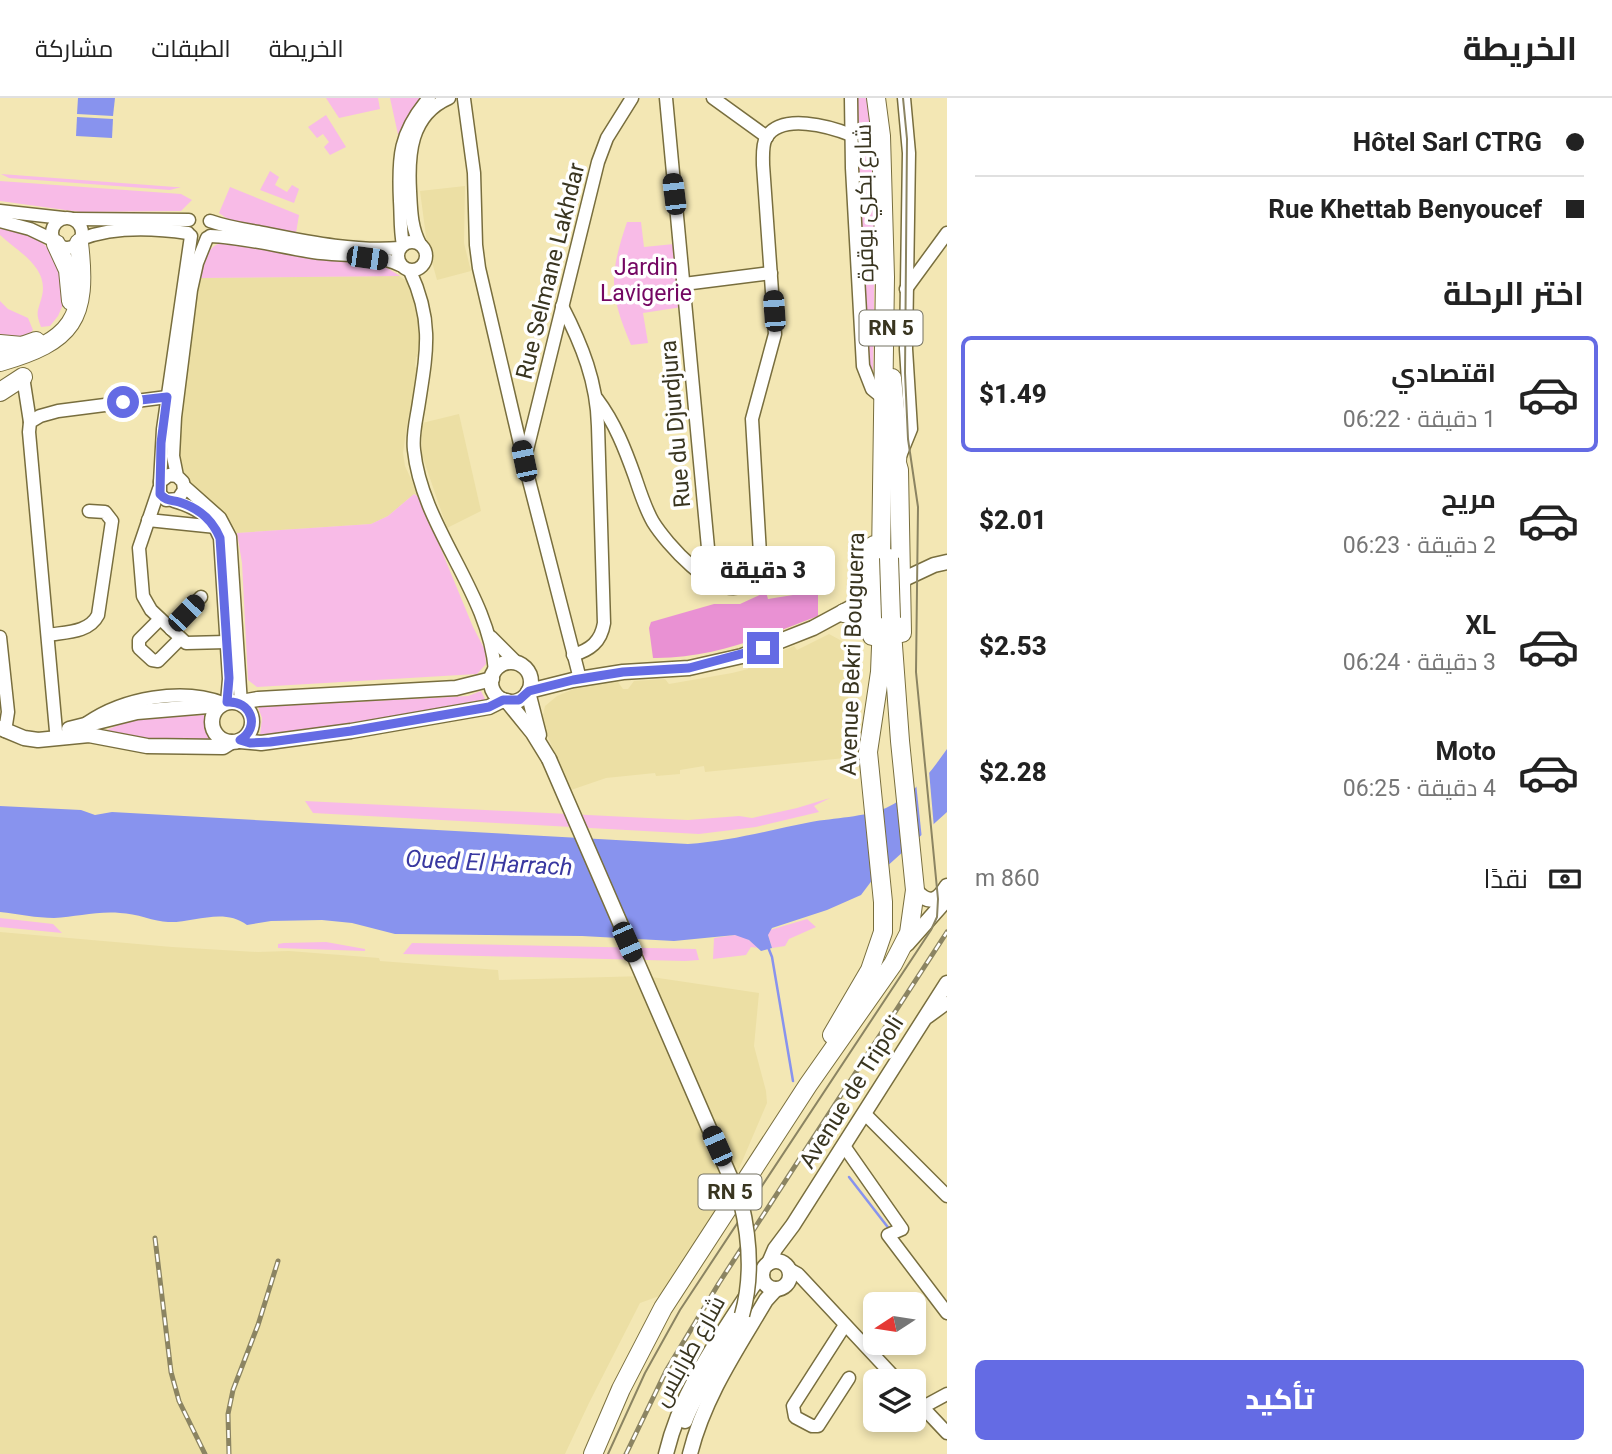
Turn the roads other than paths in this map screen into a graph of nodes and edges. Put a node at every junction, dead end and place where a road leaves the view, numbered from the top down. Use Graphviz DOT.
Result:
graph roads {
  1 [pos="429,98"];
  2 [pos="449,98"];
  3 [pos="462,98"];
  4 [pos="632,98"];
  5 [pos="666,98"];
  6 [pos="713,98"];
  7 [pos="850,98"];
  8 [pos="876,98"];
  9 [pos="884,98"];
  10 [pos="904,98"];
  11 [pos="851,135"];
  12 [pos="767,137"];
  13 [pos="0,211"];
  14 [pos="68,219"];
  15 [pos="0,221"];
  16 [pos="211,221"];
  17 [pos="190,230"];
  18 [pos="947,233"];
  19 [pos="208,237"];
  20 [pos="80,241"];
  21 [pos="55,242"];
  22 [pos="420,244"];
  23 [pos="401,246"];
  24 [pos="930,257"];
  25 [pos="907,260"];
  26 [pos="425,262"];
  27 [pos="405,268"];
  28 [pos="771,273"];
  29 [pos="684,284"];
  30 [pos="906,289"];
  31 [pos="419,297"];
  32 [pos="562,306"];
  33 [pos="0,344"];
  34 [pos="0,362"];
  35 [pos="23,377"];
  36 [pos="888,377"];
  37 [pos="0,392"];
  38 [pos="167,397"];
  39 [pos="597,399"];
  40 [pos="881,402"];
  41 [pos="30,422"];
  42 [pos="524,461"];
  43 [pos="897,463"];
  44 [pos="181,481"];
  45 [pos="159,486"];
  46 [pos="172,501"];
  47 [pos="89,511"];
  48 [pos="150,517"];
  49 [pos="216,527"];
  50 [pos="885,559"];
  51 [pos="947,563"];
  52 [pos="711,580"];
  53 [pos="900,587"];
  54 [pos="201,597"];
  55 [pos="844,613"];
  56 [pos="878,613"];
  57 [pos="160,619"];
  58 [pos="171,629"];
  59 [pos="489,634"];
  60 [pos="48,635"];
  61 [pos="0,636"];
  62 [pos="180,639"];
  63 [pos="227,642"];
  64 [pos="573,655"];
  65 [pos="521,665"];
  66 [pos="493,675"];
  67 [pos="577,679"];
  68 [pos="528,692"];
  69 [pos="505,700"];
  70 [pos="231,704"];
  71 [pos="3,725"];
  72 [pos="56,731"];
  73 [pos="236,741"];
  74 [pos="900,741"];
  75 [pos="549,759"];
  76 [pos="947,886"];
  77 [pos="915,890"];
  78 [pos="947,899"];
  79 [pos="904,948"];
  80 [pos="947,983"];
  81 [pos="947,1003"];
  82 [pos="923,1021"];
  83 [pos="864,1114"];
  84 [pos="844,1146"];
  85 [pos="947,1196"];
  86 [pos="782,1274"];
  87 [pos="947,1313"];
  88 [pos="845,1325"];
  89 [pos="887,1369"];
  90 [pos="849,1378"];
  91 [pos="947,1394"];
  92 [pos="926,1400"];
  93 [pos="926,1411"];
  94 [pos="947,1433"];
  95 [pos="583,1454"];
  96 [pos="593,1454"];
  97 [pos="666,1454"];
  98 [pos="675,1454"];
  99 [pos="690,1454"];
  1 -- 23 [label="street"];
  2 -- 22 [label="street"];
  3 -- 42 [label="street"];
  4 -- 32 [label="street, Rue Selmane Lakhdar"];
  5 -- 29 [label="street, Rue du Djurdjura"];
  6 -- 12 [label="street"];
  7 -- 11 [label="street"];
  8 -- 36 [label="highway, شارع بكري بوقرة / RN 5"];
  9 -- 36 [label="highway, شارع بكري بوقرة / RN 5"];
  10 -- 25 [label="street"];
  11 -- 12 [label="street"];
  11 -- 40 [label="street"];
  12 -- 28 [label="street"];
  13 -- 14 [label="street"];
  14 -- 17 [label="street"];
  14 -- 20 [label="street"];
  14 -- 21 [label="street"];
  15 -- 21 [label="street"];
  16 -- 17 [label="street"];
  16 -- 19 [label="street"];
  16 -- 23 [label="street"];
  17 -- 19 [label="street"];
  17 -- 20 [label="street"];
  17 -- 38 [label="street"];
  18 -- 24 [label="street"];
  19 -- 27 [label="street"];
  19 -- 44 [label="street"];
  20 -- 21 [label="street"];
  20 -- 34 [label="highway"];
  21 -- 33 [label="highway"];
  22 -- 23 [label="street"];
  22 -- 26 [label="street"];
  23 -- 27 [label="street"];
  24 -- 25 [label="street"];
  24 -- 30 [label="street"];
  25 -- 30 [label="street"];
  26 -- 27 [label="street"];
  26 -- 31 [label="street"];
  27 -- 31 [label="street"];
  28 -- 29 [label="street"];
  28 -- 52 [label="street"];
  29 -- 52 [label="street, Rue du Djurdjura"];
  30 -- 43 [label="street"];
  31 -- 59 [label="street"];
  32 -- 39 [label="street"];
  32 -- 42 [label="street, Rue Selmane Lakhdar"];
  35 -- 37 [label="highway"];
  35 -- 41 [label="street"];
  36 -- 40 [label="highway, Avenue Bekri Bouguerra / RN 5"];
  36 -- 43 [label="highway"];
  36 -- 50 [label="highway, شارع بكري بوقرة / RN 5"];
  38 -- 41 [label="street"];
  38 -- 45 [label="street"];
  39 -- 52 [label="street"];
  39 -- 64 [label="street"];
  40 -- 50 [label="highway, Avenue Bekri Bouguerra / RN 5"];
  40 -- 56 [label="highway"];
  41 -- 60 [label="street"];
  42 -- 64 [label="street"];
  43 -- 53 [label="highway"];
  44 -- 45 [label="street"];
  44 -- 46 [label="street"];
  44 -- 70 [label="street"];
  45 -- 46 [label="street"];
  45 -- 48 [label="street"];
  46 -- 48 [label="street"];
  46 -- 49 [label="street"];
  47 -- 60 [label="street"];
  48 -- 49 [label="street"];
  48 -- 57 [label="street"];
  49 -- 63 [label="street"];
  50 -- 56 [label="highway, Avenue Bekri Bouguerra / RN 5"];
  51 -- 53 [label="main road"];
  53 -- 56 [label="highway"];
  53 -- 74 [label="highway"];
  54 -- 58 [label="street"];
  55 -- 56 [label="main road"];
  55 -- 56 [label="highway"];
  55 -- 67 [label="main road"];
  56 -- 74 [label="highway, Avenue Bekri Bouguerra / RN 5"];
  56 -- 95 [label="highway, Avenue Bekri Bouguerra / RN 5"];
  57 -- 58 [label="street"];
  57 -- 62 [label="street"];
  58 -- 62 [label="street"];
  59 -- 65 [label="street"];
  59 -- 66 [label="street"];
  60 -- 72 [label="street"];
  61 -- 71 [label="street"];
  62 -- 63 [label="street"];
  63 -- 70 [label="street"];
  64 -- 67 [label="street"];
  65 -- 66 [label="main road"];
  65 -- 67 [label="main road"];
  65 -- 68 [label="main road"];
  66 -- 69 [label="main road"];
  66 -- 70 [label="main road"];
  67 -- 68 [label="main road"];
  68 -- 69 [label="main road"];
  68 -- 75 [label="main road"];
  69 -- 73 [label="main road"];
  69 -- 75 [label="main road"];
  70 -- 72 [label="main road"];
  70 -- 73 [label="main road"];
  70 -- 73 [label="main road"];
  71 -- 72 [label="main road"];
  71 -- 73 [label="main road"];
  74 -- 77 [label="highway, Avenue Bekri Bouguerra / RN 5"];
  75 -- 98 [label="main road, bridge"];
  76 -- 77 [label="main road"];
  77 -- 79 [label="highway, RN 5"];
  78 -- 79 [label="main road"];
  79 -- 96 [label="highway, RN 5"];
  80 -- 82 [label="main road, Avenue de Tripoli"];
  81 -- 82 [label="street"];
  82 -- 83 [label="main road, Avenue de Tripoli"];
  83 -- 84 [label="main road, Avenue de Tripoli"];
  83 -- 85 [label="street"];
  84 -- 86 [label="main road, Avenue de Tripoli"];
  84 -- 87 [label="street"];
  86 -- 88 [label="street"];
  86 -- 97 [label="main road, شارع طرابلس"];
  86 -- 99 [label="main road, شارع طرابلس"];
  88 -- 89 [label="street"];
  88 -- 90 [label="street"];
  91 -- 92 [label="street"];
  93 -- 94 [label="street"];
}
